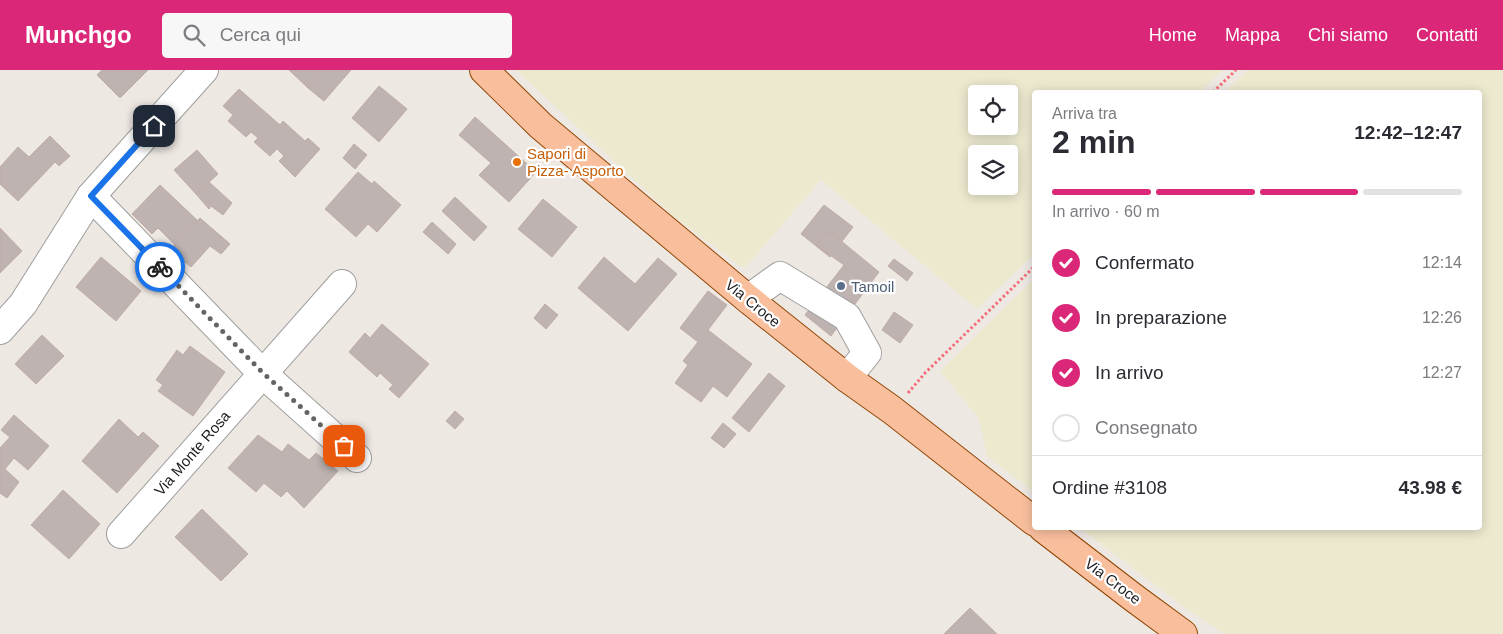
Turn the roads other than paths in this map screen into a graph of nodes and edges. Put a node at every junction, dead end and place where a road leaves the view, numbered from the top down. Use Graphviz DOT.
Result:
graph roads {
  1 [pos="204,70"];
  2 [pos="484,70"];
  3 [pos="91,196"];
  4 [pos="342,284"];
  5 [pos="748,300"];
  6 [pos="0,330"];
  7 [pos="262,372"];
  8 [pos="847,378"];
  9 [pos="357,458"];
  10 [pos="1032,520"];
  11 [pos="1045,530"];
  12 [pos="121,534"];
  13 [pos="1184,634"];
  1 -- 3 [label="street"];
  2 -- 5 [label="main road, Via Croce"];
  3 -- 6 [label="street"];
  3 -- 7 [label="street"];
  4 -- 7 [label="street, Via Monte Rosa"];
  5 -- 8 [label="main road, Via Croce"];
  5 -- 8 [label="street"];
  7 -- 9 [label="street"];
  7 -- 12 [label="street, Via Monte Rosa"];
  8 -- 10 [label="main road, Via Croce"];
  11 -- 13 [label="main road, Via Croce"];
}
